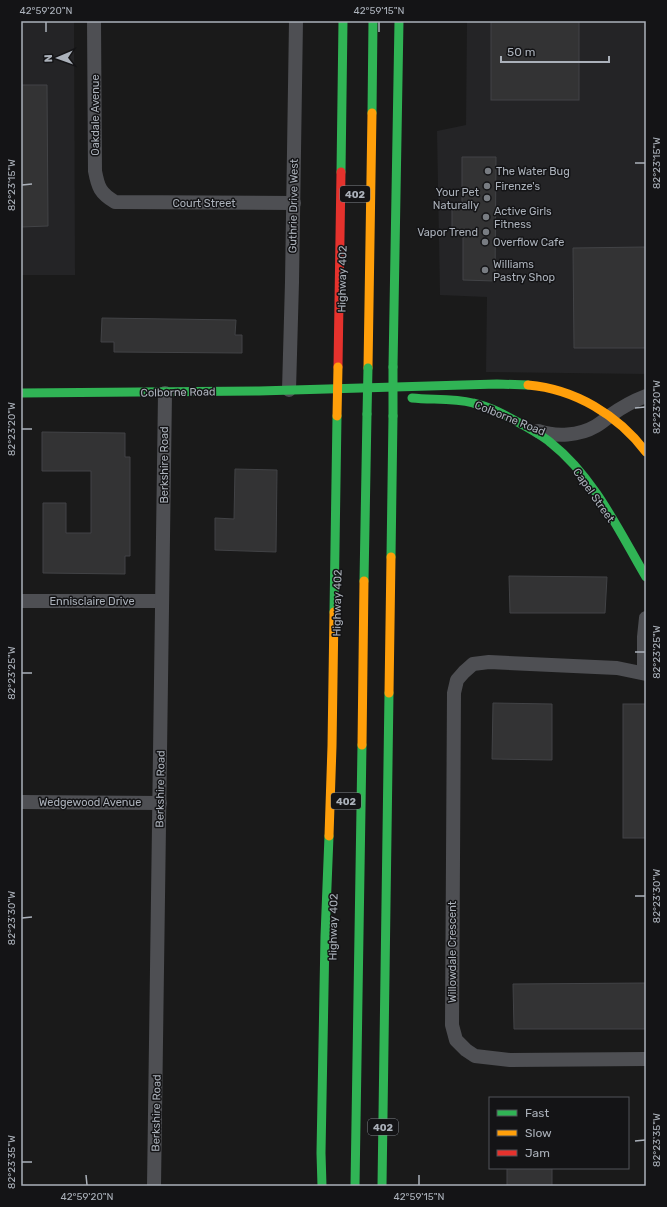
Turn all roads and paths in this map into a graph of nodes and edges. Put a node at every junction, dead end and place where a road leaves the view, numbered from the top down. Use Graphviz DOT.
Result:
graph roads {
  1 [pos="94,21"];
  2 [pos="296,21"];
  3 [pos="343,21"];
  4 [pos="373,21"];
  5 [pos="398,21"];
  6 [pos="115,202"];
  7 [pos="294,203"];
  8 [pos="353,381"];
  9 [pos="289,390"];
  10 [pos="335,390"];
  11 [pos="164,392"];
  12 [pos="21,393"];
  13 [pos="352,395"];
  14 [pos="646,395"];
  15 [pos="575,397"];
  16 [pos="610,416"];
  17 [pos="526,427"];
  18 [pos="646,452"];
  19 [pos="646,577"];
  20 [pos="162,600"];
  21 [pos="21,601"];
  22 [pos="646,618"];
  23 [pos="645,674"];
  24 [pos="21,802"];
  25 [pos="160,803"];
  26 [pos="646,1059"];
  27 [pos="384,1068"];
  28 [pos="321,1153"];
  29 [pos="154,1186"];
  30 [pos="319,1186"];
  31 [pos="322,1186"];
  32 [pos="355,1186"];
  33 [pos="382,1186"];
  34 [pos="390,1186"];
  1 -- 6 [label="street, Oakdale Avenue"];
  2 -- 7 [label="street, Guthrie Drive West"];
  3 -- 28 [label="main road, bridge"];
  4 -- 32 [label="main road, bridge"];
  5 -- 27 [label="main road, 402, bridge"];
  6 -- 7 [label="street, Court Street"];
  7 -- 9 [label="street, Guthrie Drive West"];
  8 -- 13 [label="main road"];
  9 -- 10 [label="main road, Colborne Road"];
  9 -- 11 [label="main road, Colborne Road"];
  10 -- 15 [label="main road, Colborne Road"];
  10 -- 17 [label="main road, Colborne Road"];
  11 -- 12 [label="main road, Colborne Road"];
  11 -- 20 [label="street, Berkshire Road"];
  14 -- 15 [label="street"];
  14 -- 16 [label="street, Colborne Road"];
  15 -- 16 [label="main road, Colborne Road"];
  16 -- 17 [label="street, Colborne Road"];
  16 -- 18 [label="main road"];
  17 -- 19 [label="main road, Capel Street"];
  20 -- 21 [label="street, Ennisclaire Drive"];
  20 -- 25 [label="street, Berkshire Road"];
  22 -- 23 [label="street"];
  23 -- 26 [label="street, Willowdale Crescent"];
  24 -- 25 [label="street, Wedgewood Avenue"];
  25 -- 29 [label="street, Berkshire Road"];
  27 -- 33 [label="main road, 402"];
  27 -- 34 [label="main road"];
  28 -- 30 [label="main road"];
  28 -- 31 [label="main road"];
}
